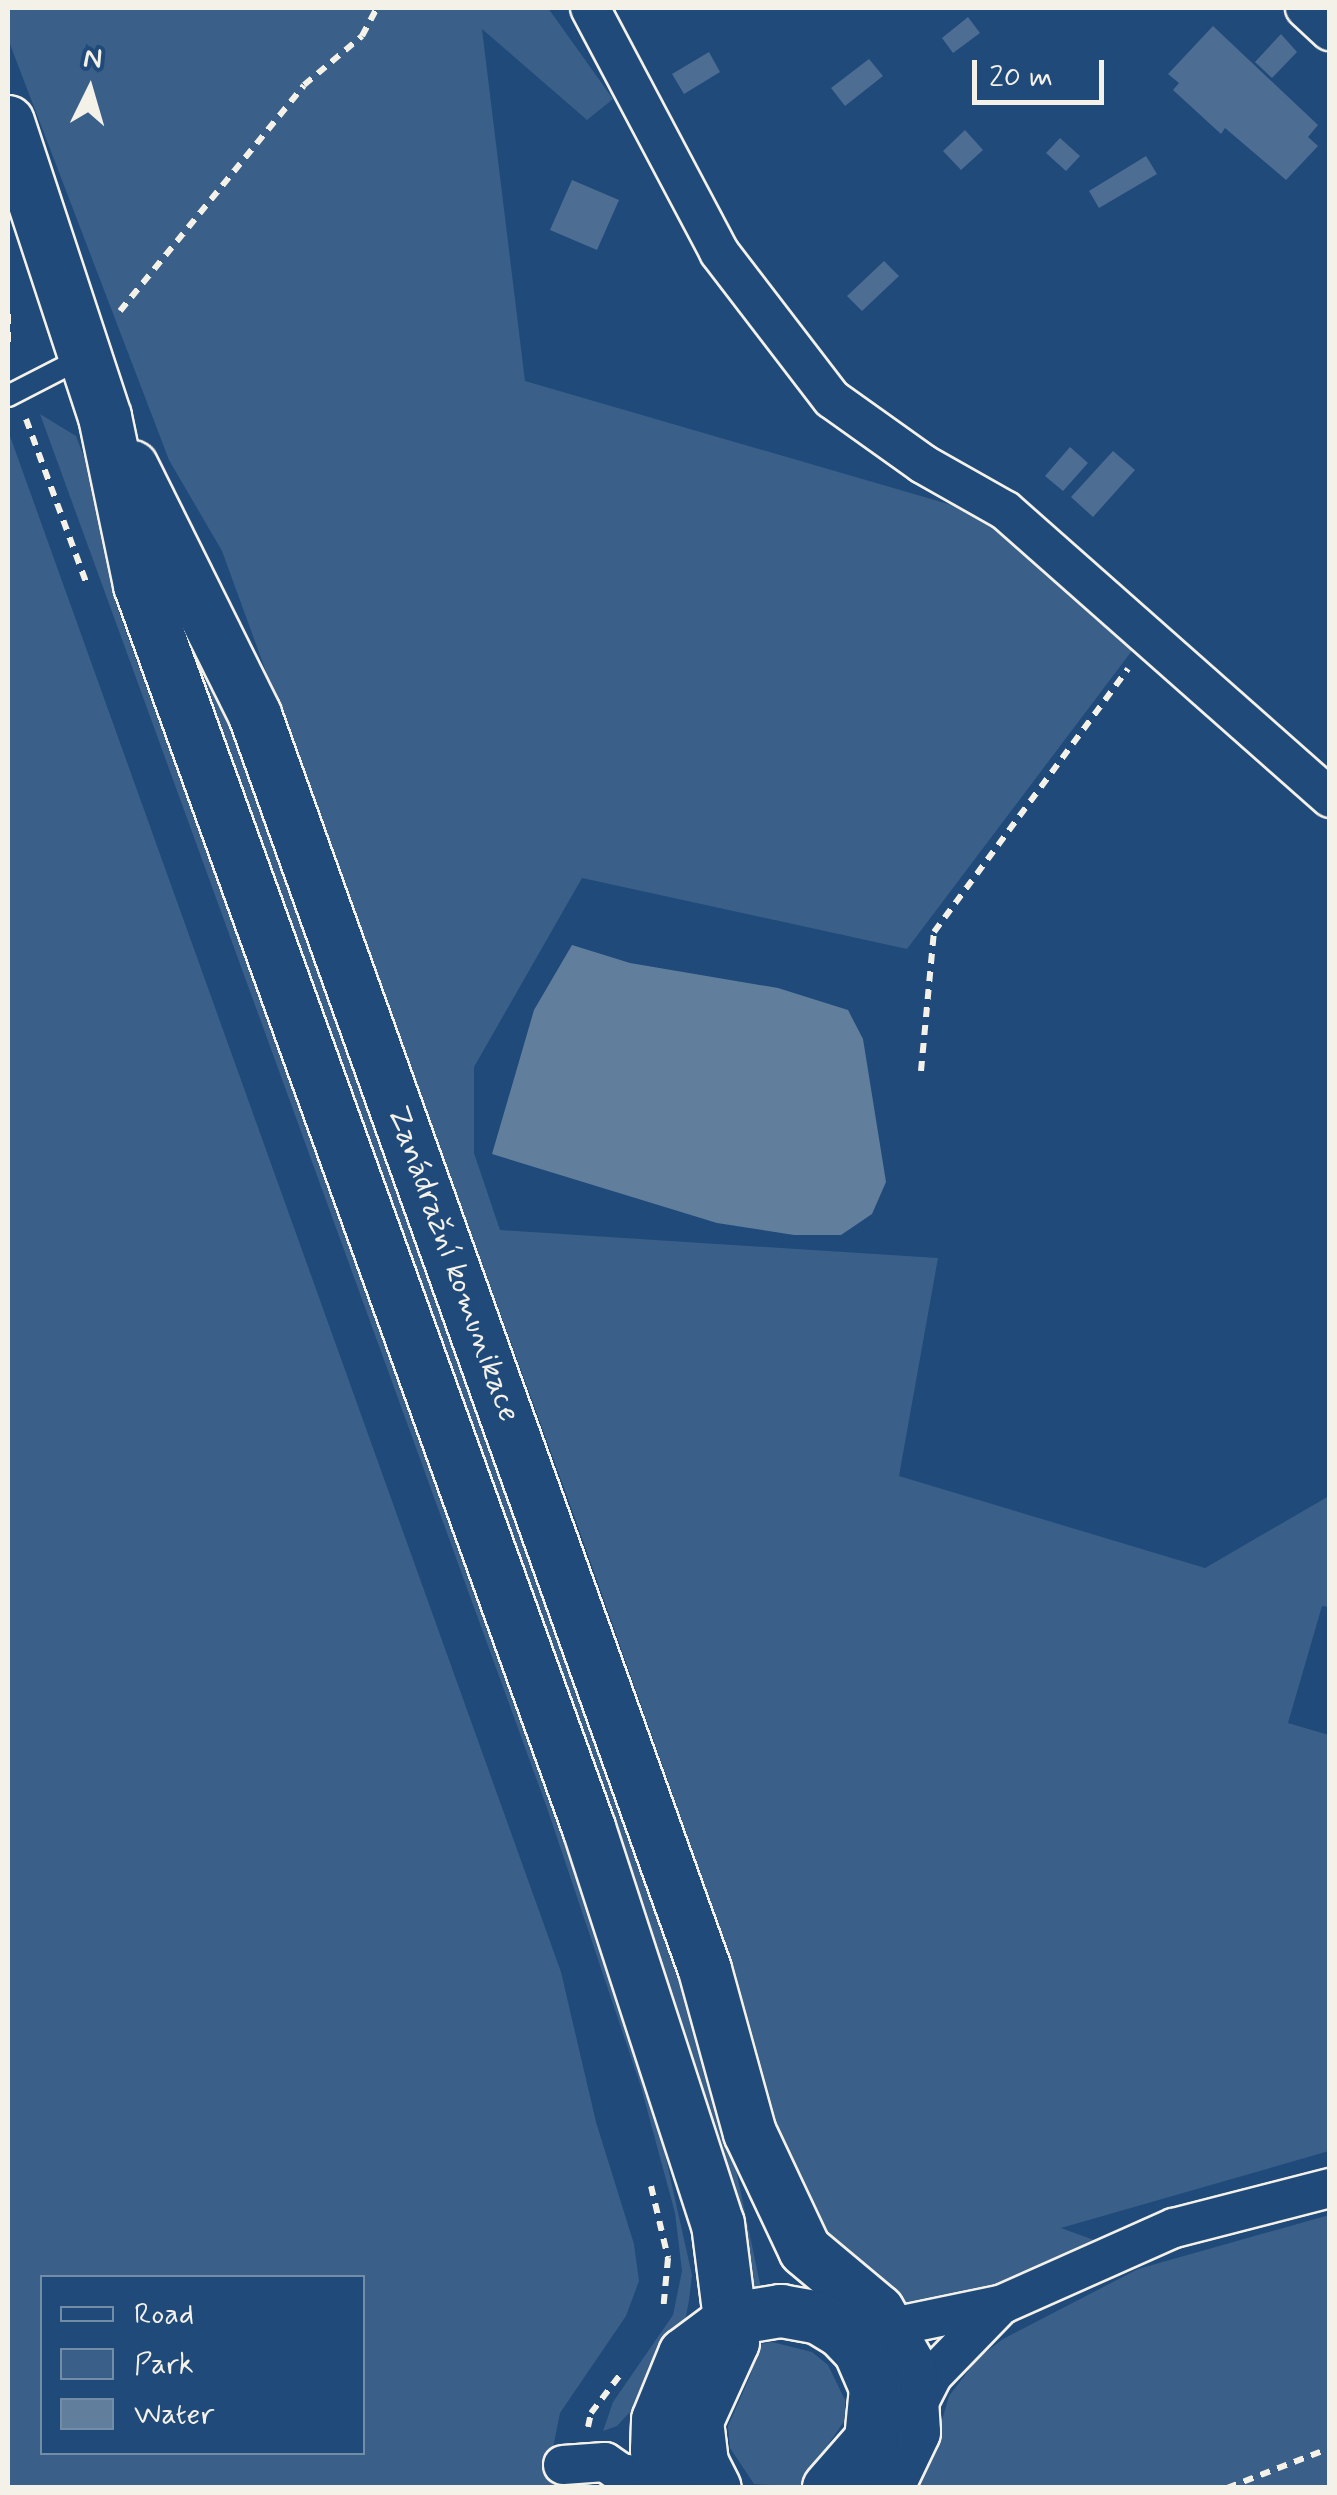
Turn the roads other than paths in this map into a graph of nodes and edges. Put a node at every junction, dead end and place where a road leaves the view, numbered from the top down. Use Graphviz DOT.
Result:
graph roads {
  1 [pos="590,8"];
  2 [pos="1305,8"];
  3 [pos="1330,30"];
  4 [pos="8,122"];
  5 [pos="86,356"];
  6 [pos="8,396"];
  7 [pos="105,417"];
  8 [pos="1330,798"];
  9 [pos="750,2133"];
  10 [pos="1330,2188"];
  11 [pos="1003,2304"];
  12 [pos="698,2324"];
  13 [pos="830,2325"];
  14 [pos="892,2330"];
  15 [pos="649,2372"];
  16 [pos="916,2408"];
  17 [pos="678,2485"];
  18 [pos="715,2488"];
  19 [pos="828,2488"];
  20 [pos="887,2488"];
  1 -- 8 [label="street"];
  2 -- 3 [label="street"];
  4 -- 5 [label="main road, Zanádražní komunikace"];
  5 -- 6 [label="lane"];
  5 -- 7 [label="main road, Zanádražní komunikace"];
  7 -- 9 [label="main road, Zanádražní komunikace"];
  7 -- 12 [label="main road, Zanádražní komunikace"];
  9 -- 13 [label="main road, Zanádražní komunikace"];
  9 -- 14 [label="main road, Zanádražní komunikace"];
  10 -- 11 [label="street"];
  11 -- 14 [label="street"];
  11 -- 16 [label="street"];
  12 -- 13 [label="main road"];
  12 -- 15 [label="main road"];
  12 -- 18 [label="main road, Zanádražní komunikace"];
  13 -- 14 [label="street"];
  13 -- 19 [label="main road, Zanádražní komunikace"];
  14 -- 16 [label="main road"];
  15 -- 17 [label="main road"];
  15 -- 17 [label="street"];
  16 -- 20 [label="main road"];
}
